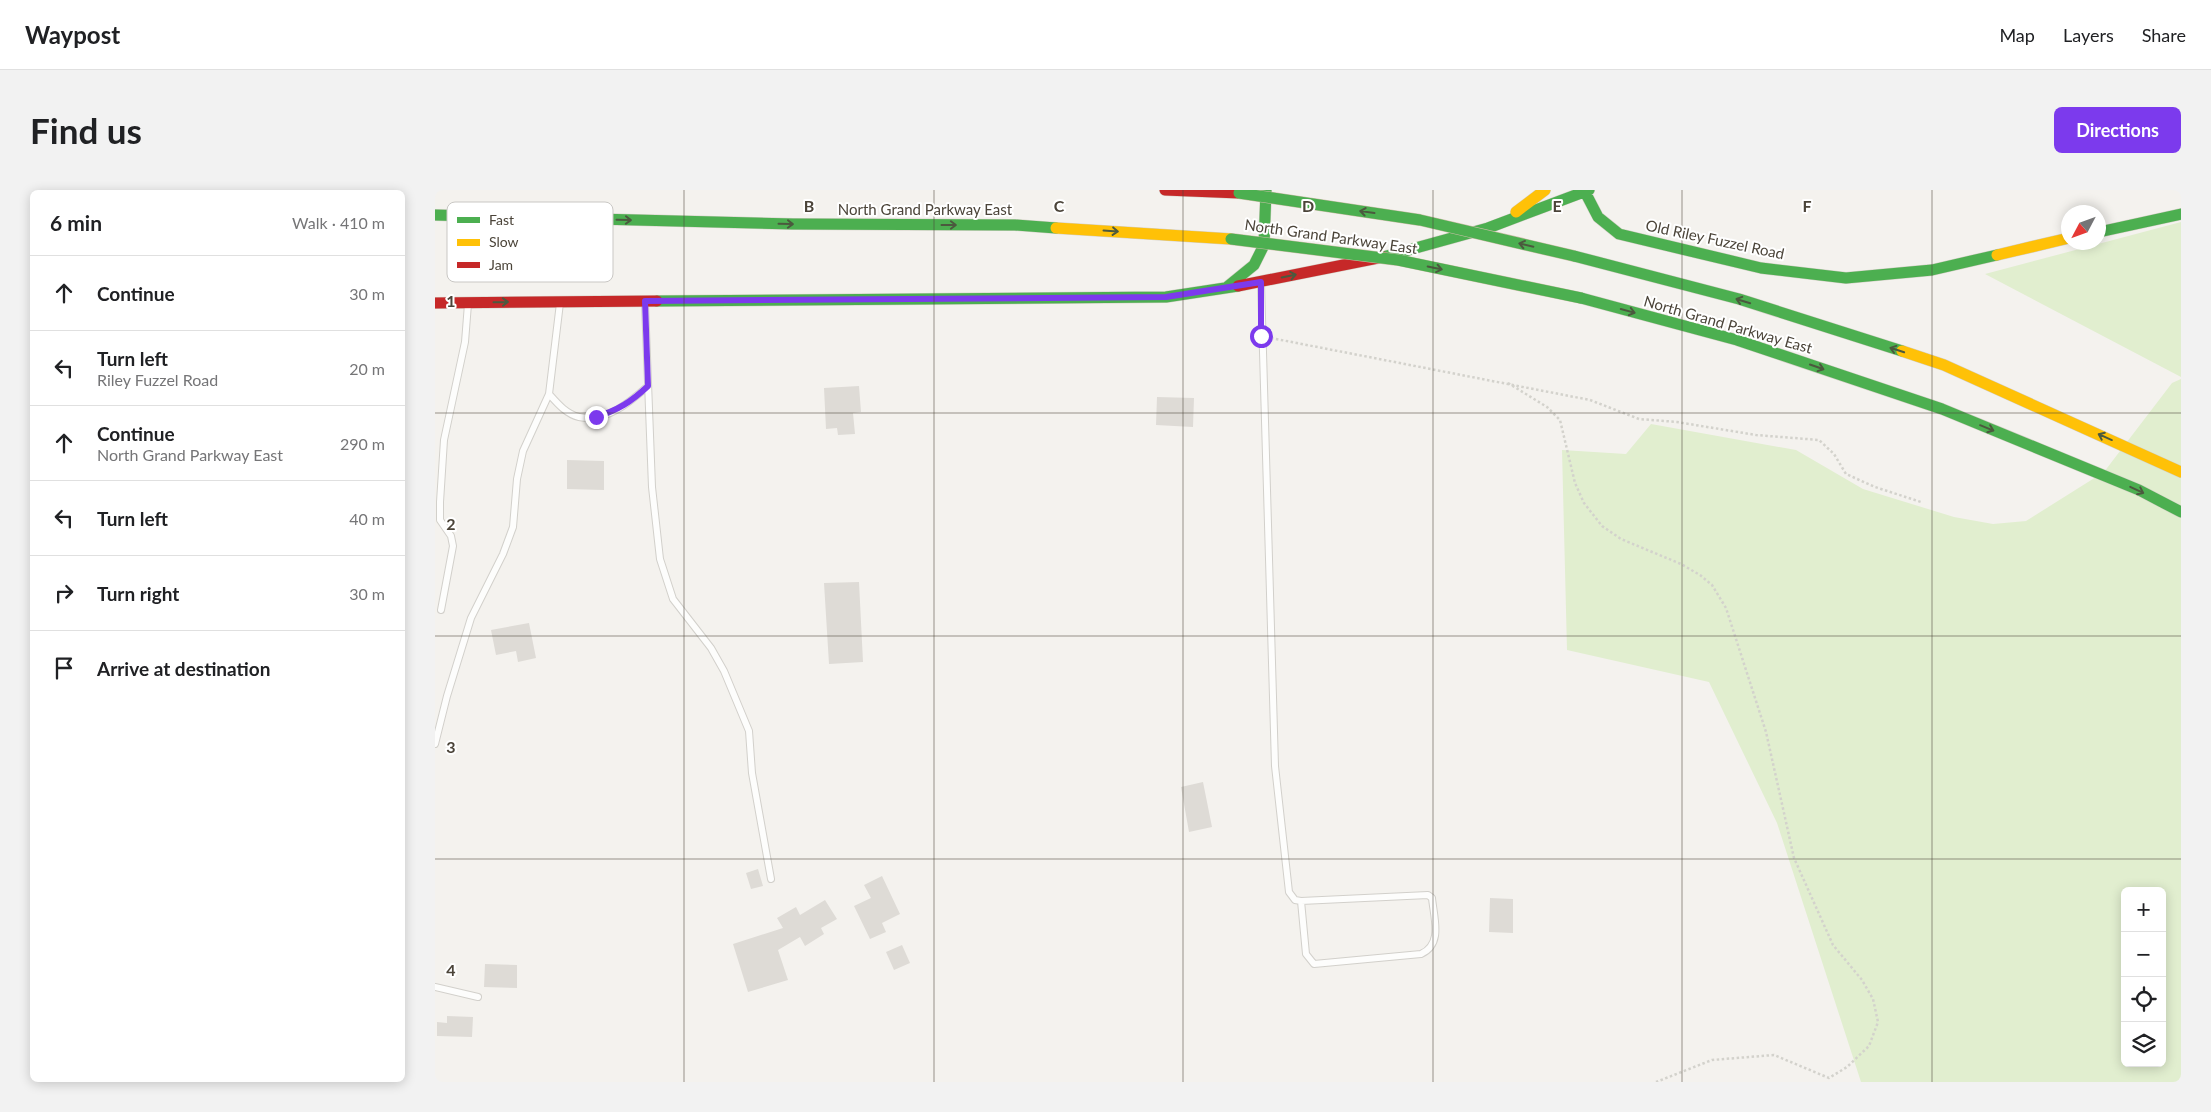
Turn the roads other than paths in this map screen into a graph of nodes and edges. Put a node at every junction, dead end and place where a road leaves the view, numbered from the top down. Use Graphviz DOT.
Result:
graph roads {
  1 [pos="1165,190"];
  2 [pos="1267,190"];
  3 [pos="1545,190"];
  4 [pos="1586,190"];
  5 [pos="2181,214"];
  6 [pos="613,219"];
  7 [pos="1487,228"];
  8 [pos="2106,230"];
  9 [pos="2061,240"];
  10 [pos="1261,282"];
  11 [pos="1225,289"];
  12 [pos="645,301"];
  13 [pos="468,302"];
  14 [pos="560,302"];
  15 [pos="435,303"];
  16 [pos="648,386"];
  17 [pos="549,394"];
  18 [pos="2181,472"];
  19 [pos="2181,512"];
  20 [pos="441,610"];
  21 [pos="435,744"];
  22 [pos="771,879"];
  23 [pos="1301,901"];
  24 [pos="435,987"];
  25 [pos="478,997"];
  18 -- 1 [label="main road, North Grand Parkway East, one-way, bridge"];
  2 -- 11 [label="main road"];
  3 -- 7 [label="main road"];
  4 -- 7 [label="main road"];
  4 -- 9 [label="main road, Old Riley Fuzzel Road"];
  5 -- 8 [label="main road"];
  6 -- 19 [label="main road, North Grand Parkway East, one-way, bridge"];
  10 -- 7 [label="main road, one-way"];
  10 -- 11 [label="main road"];
  10 -- 23 [label="lane"];
  11 -- 12 [label="main road"];
  12 -- 14 [label="main road"];
  12 -- 16 [label="lane"];
  13 -- 14 [label="main road, one-way"];
  13 -- 15 [label="main road"];
  13 -- 20 [label="lane"];
  14 -- 17 [label="lane"];
  16 -- 17 [label="lane"];
  16 -- 22 [label="lane"];
  17 -- 21 [label="lane"];
  23 -- 23 [label="lane"];
  24 -- 25 [label="lane"];
}
